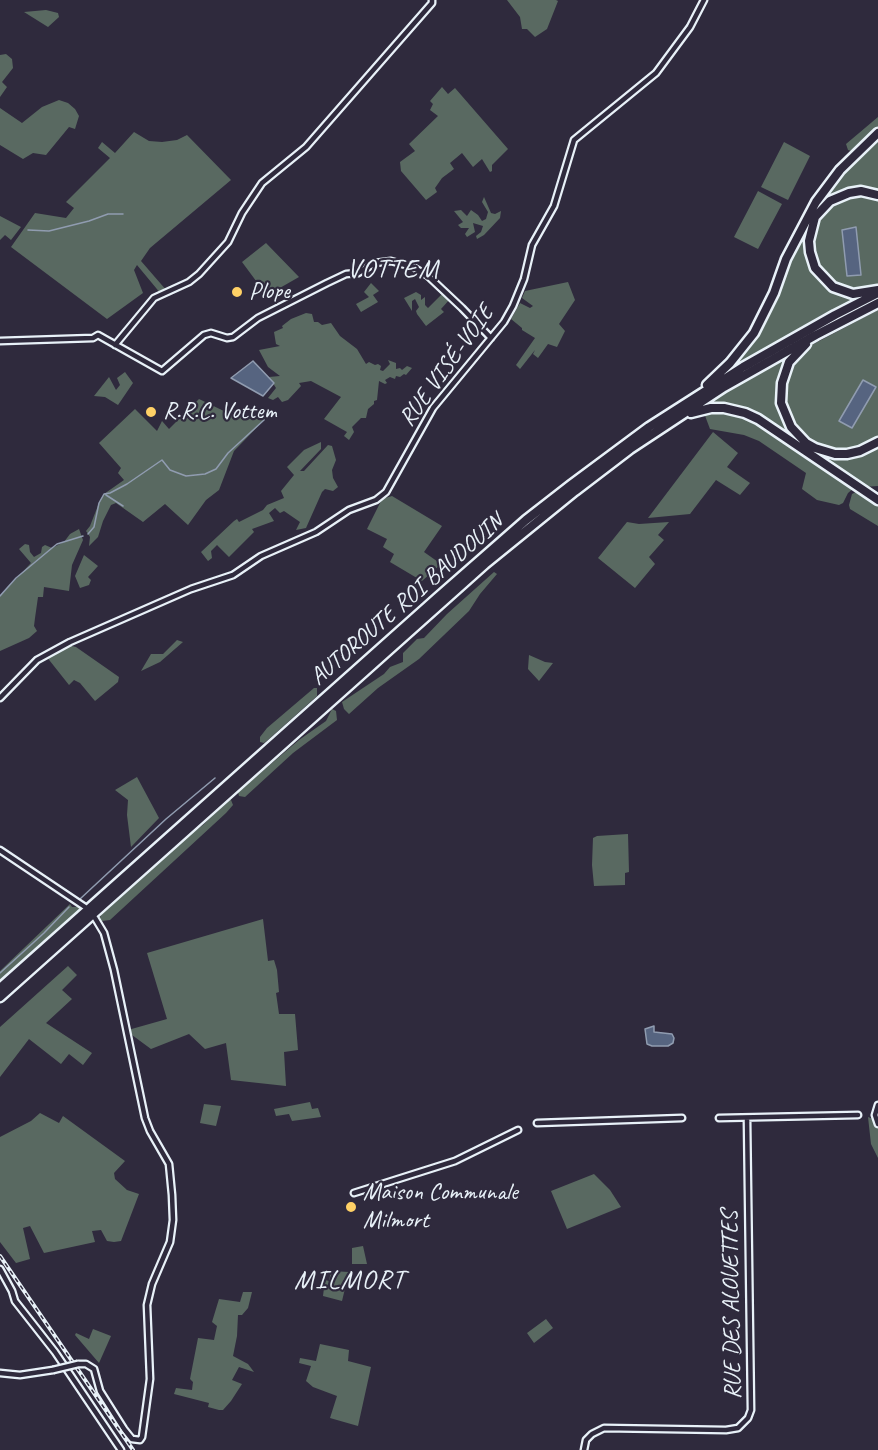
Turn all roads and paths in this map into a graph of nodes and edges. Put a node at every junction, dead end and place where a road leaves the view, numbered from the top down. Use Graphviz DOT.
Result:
graph roads {
  1 [pos="704,0"];
  2 [pos="432,2"];
  3 [pos="878,133"];
  4 [pos="878,195"];
  5 [pos="878,292"];
  6 [pos="878,303"];
  7 [pos="816,335"];
  8 [pos="491,339"];
  9 [pos="0,341"];
  10 [pos="115,345"];
  11 [pos="703,392"];
  12 [pos="679,417"];
  13 [pos="878,442"];
  14 [pos="878,500"];
  15 [pos="0,698"];
  16 [pos="0,850"];
  17 [pos="85,907"];
  18 [pos="95,918"];
  19 [pos="0,988"];
  20 [pos="0,997"];
  21 [pos="878,1105"];
  22 [pos="858,1115"];
  23 [pos="682,1118"];
  24 [pos="718,1118"];
  25 [pos="747,1118"];
  26 [pos="537,1123"];
  27 [pos="878,1124"];
  28 [pos="518,1131"];
  29 [pos="354,1193"];
  30 [pos="0,1269"];
  31 [pos="0,1373"];
  32 [pos="121,1450"];
  33 [pos="584,1450"];
  1 -- 8 [label="street, RUE VISÉ-VOIE"];
  2 -- 10 [label="street"];
  3 -- 11 [label="highway"];
  4 -- 5 [label="highway"];
  5 -- 11 [label="highway, AUTOROUTE ROI BAUDOUIN"];
  6 -- 7 [label="highway, AUTOROUTE ROI BAUDOUIN"];
  7 -- 12 [label="highway, AUTOROUTE ROI BAUDOUIN"];
  7 -- 13 [label="highway"];
  8 -- 10 [label="street"];
  8 -- 15 [label="street, RUE VISÉ-VOIE"];
  9 -- 10 [label="street"];
  11 -- 19 [label="highway, AUTOROUTE ROI BAUDOUIN"];
  12 -- 14 [label="highway"];
  12 -- 20 [label="highway, AUTOROUTE ROI BAUDOUIN"];
  16 -- 17 [label="street"];
  18 -- 31 [label="street, bridge"];
  21 -- 27 [label="street"];
  22 -- 25 [label="street"];
  23 -- 26 [label="street"];
  24 -- 25 [label="street"];
  25 -- 33 [label="street, RUE DES ALOUETTES"];
  28 -- 29 [label="street"];
  30 -- 32 [label="street"];
}
